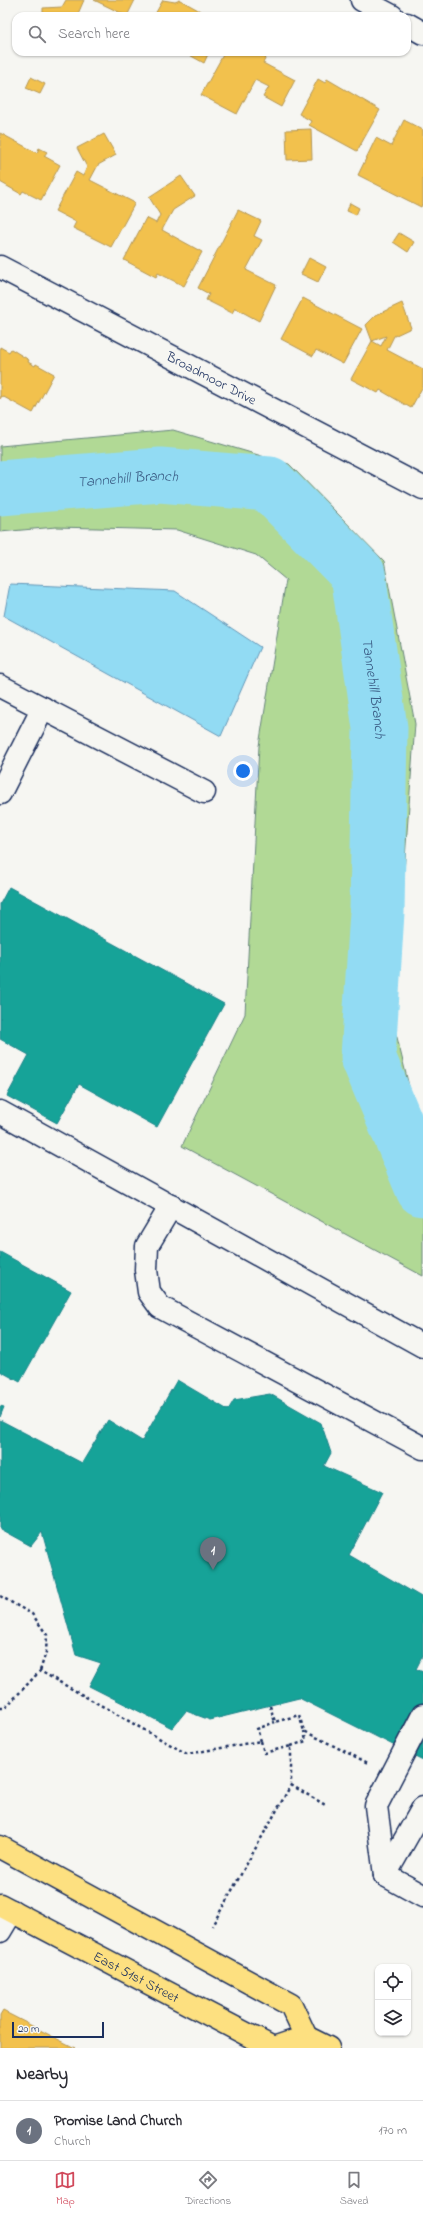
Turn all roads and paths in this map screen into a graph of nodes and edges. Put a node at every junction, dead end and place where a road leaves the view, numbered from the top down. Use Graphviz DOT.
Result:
graph roads {
  1 [pos="362,0"];
  2 [pos="384,12"];
  3 [pos="411,26"];
  4 [pos="423,33"];
  5 [pos="0,267"];
  6 [pos="423,488"];
  7 [pos="0,686"];
  8 [pos="43,708"];
  9 [pos="204,792"];
  10 [pos="0,794"];
  11 [pos="0,1112"];
  12 [pos="171,1206"];
  13 [pos="423,1346"];
  14 [pos="423,1448"];
  15 [pos="0,1596"];
  16 [pos="40,1671"];
  17 [pos="270,1706"];
  18 [pos="0,1708"];
  19 [pos="423,1715"];
  20 [pos="275,1722"];
  21 [pos="304,1731"];
  22 [pos="261,1741"];
  23 [pos="291,1746"];
  24 [pos="392,1775"];
  25 [pos="291,1785"];
  26 [pos="328,1806"];
  27 [pos="423,1808"];
  28 [pos="0,1847"];
  29 [pos="385,1876"];
  30 [pos="423,1896"];
  31 [pos="6,1908"];
  32 [pos="212,1926"];
  33 [pos="0,1931"];
  34 [pos="306,2037"];
  35 [pos="273,2048"];
  36 [pos="328,2048"];
  1 -- 2 [label="street"];
  3 -- 4 [label="street"];
  5 -- 6 [label="street, Broadmoor Drive"];
  7 -- 8 [label="street"];
  8 -- 9 [label="street"];
  8 -- 10 [label="street"];
  11 -- 12 [label="street"];
  12 -- 13 [label="street"];
  12 -- 14 [label="street"];
  15 -- 16 [label="path"];
  16 -- 18 [label="path"];
  16 -- 22 [label="path"];
  17 -- 20 [label="path"];
  19 -- 24 [label="street"];
  20 -- 21 [label="path"];
  20 -- 22 [label="path"];
  21 -- 23 [label="path"];
  21 -- 24 [label="path"];
  22 -- 23 [label="path"];
  23 -- 25 [label="path"];
  24 -- 29 [label="street"];
  25 -- 26 [label="path"];
  25 -- 32 [label="path"];
  27 -- 29 [label="street"];
  28 -- 34 [label="main road"];
  29 -- 30 [label="street"];
  31 -- 33 [label="street"];
  31 -- 35 [label="main road, East 51st Street"];
  34 -- 35 [label="main road, East 51st Street"];
  34 -- 36 [label="main road"];
}
